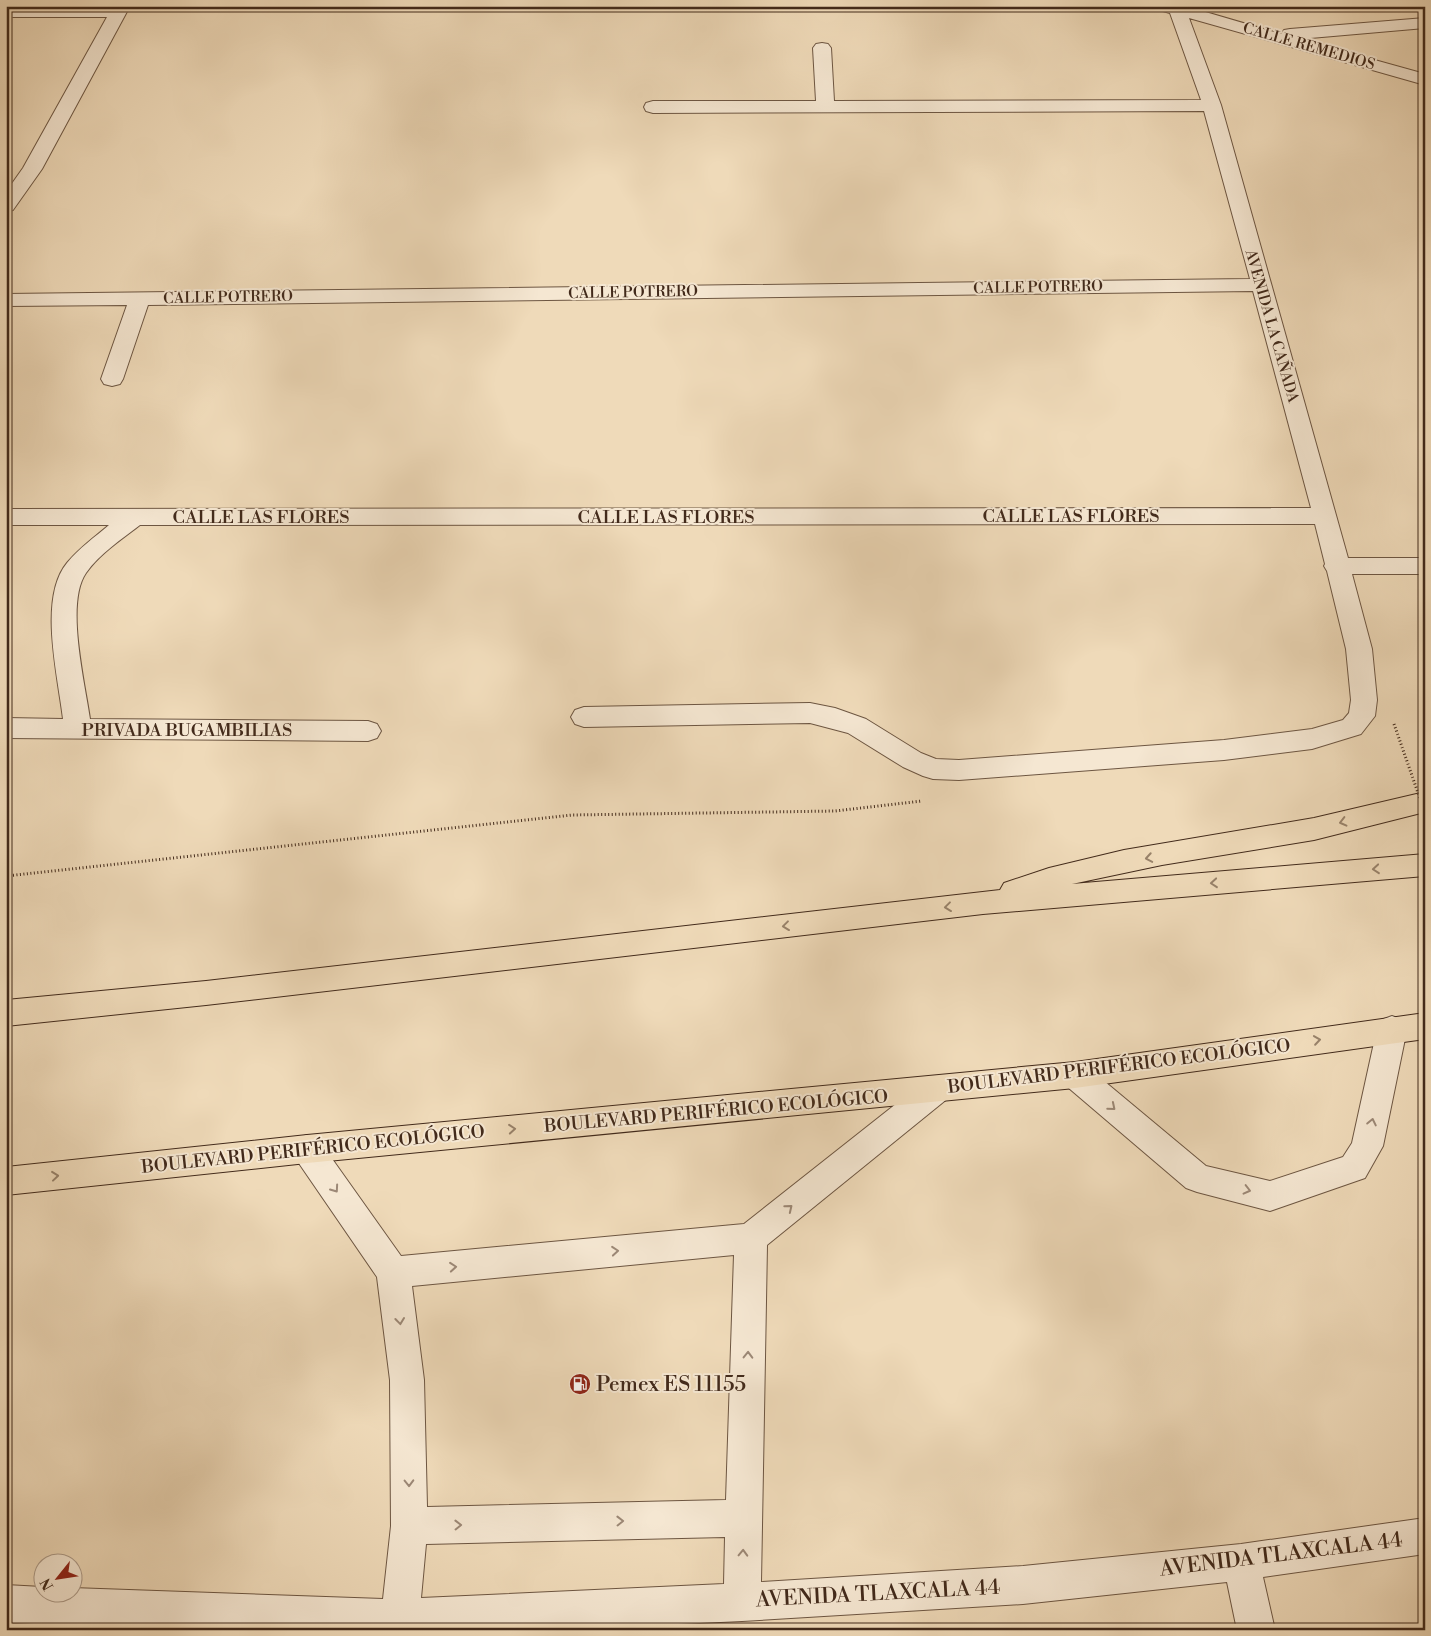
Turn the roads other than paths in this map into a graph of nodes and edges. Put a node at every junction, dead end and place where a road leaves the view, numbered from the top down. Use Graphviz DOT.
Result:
graph roads {
  1 [pos="1172,7"];
  2 [pos="120,9"];
  3 [pos="6,12"];
  4 [pos="1425,23"];
  5 [pos="1273,36"];
  6 [pos="822,48"];
  7 [pos="1425,80"];
  8 [pos="1212,105"];
  9 [pos="653,107"];
  10 [pos="825,107"];
  11 [pos="6,168"];
  12 [pos="32,169"];
  13 [pos="6,206"];
  14 [pos="1260,285"];
  15 [pos="140,298"];
  16 [pos="6,300"];
  17 [pos="112,379"];
  18 [pos="1325,516"];
  19 [pos="6,517"];
  20 [pos="134,517"];
  21 [pos="1336,566"];
  22 [pos="1425,566"];
  23 [pos="584,717"];
  24 [pos="6,728"];
  25 [pos="78,729"];
  26 [pos="368,731"];
  27 [pos="1425,802"];
  28 [pos="1425,865"];
  29 [pos="983,903"];
  30 [pos="6,1013"];
  31 [pos="1425,1026"];
  32 [pos="1392,1029"];
  33 [pos="1074,1076"];
  34 [pos="936,1090"];
  35 [pos="307,1149"];
  36 [pos="6,1182"];
  37 [pos="750,1238"];
  38 [pos="394,1272"];
  39 [pos="744,1518"];
  40 [pos="409,1526"];
  41 [pos="1425,1536"];
  42 [pos="1241,1562"];
  43 [pos="742,1602"];
  44 [pos="6,1604"];
  45 [pos="400,1618"];
  46 [pos="328,1623"];
  47 [pos="1256,1630"];
  1 -- 5 [label="street, CALLE REMEDIOS"];
  1 -- 8 [label="street, AVENIDA LA CAÑADA"];
  2 -- 3 [label="street"];
  2 -- 12 [label="street"];
  4 -- 5 [label="street"];
  5 -- 7 [label="street, CALLE REMEDIOS"];
  6 -- 10 [label="street"];
  8 -- 10 [label="street"];
  8 -- 14 [label="street, AVENIDA LA CAÑADA"];
  9 -- 10 [label="street"];
  11 -- 12 [label="street"];
  12 -- 13 [label="street"];
  14 -- 15 [label="street, CALLE POTRERO"];
  14 -- 18 [label="street, AVENIDA LA CAÑADA"];
  15 -- 16 [label="street, CALLE POTRERO"];
  15 -- 17 [label="street"];
  18 -- 20 [label="street, CALLE LAS FLORES"];
  18 -- 21 [label="street, AVENIDA LA CAÑADA"];
  19 -- 20 [label="street, CALLE LAS FLORES"];
  20 -- 25 [label="street"];
  21 -- 22 [label="street"];
  21 -- 23 [label="street, AVENIDA LA CAÑADA"];
  24 -- 25 [label="street, PRIVADA BUGAMBILIAS"];
  25 -- 26 [label="street, PRIVADA BUGAMBILIAS"];
  27 -- 29 [label="highway, one-way"];
  28 -- 29 [label="highway, one-way"];
  29 -- 30 [label="highway, one-way"];
  31 -- 32 [label="highway, BOULEVARD PERIFÉRICO ECOLÓGICO"];
  33 -- 32 [label="highway, BOULEVARD PERIFÉRICO ECOLÓGICO, one-way"];
  33 -- 32 [label="street, one-way"];
  33 -- 34 [label="highway, BOULEVARD PERIFÉRICO ECOLÓGICO"];
  35 -- 34 [label="highway, BOULEVARD PERIFÉRICO ECOLÓGICO, one-way"];
  37 -- 34 [label="street, one-way"];
  36 -- 35 [label="highway, BOULEVARD PERIFÉRICO ECOLÓGICO, one-way"];
  35 -- 38 [label="street, one-way"];
  38 -- 37 [label="street, one-way"];
  39 -- 37 [label="street, one-way"];
  38 -- 40 [label="street, one-way"];
  40 -- 39 [label="street, one-way"];
  43 -- 39 [label="street, one-way"];
  40 -- 45 [label="street"];
  41 -- 42 [label="street, AVENIDA TLAXCALA 44"];
  42 -- 43 [label="street, AVENIDA TLAXCALA 44"];
  42 -- 47 [label="street"];
  43 -- 45 [label="street, AVENIDA TLAXCALA 44"];
  44 -- 46 [label="street, AVENIDA TLAXCALA 44"];
  45 -- 46 [label="street, AVENIDA TLAXCALA 44"];
}
